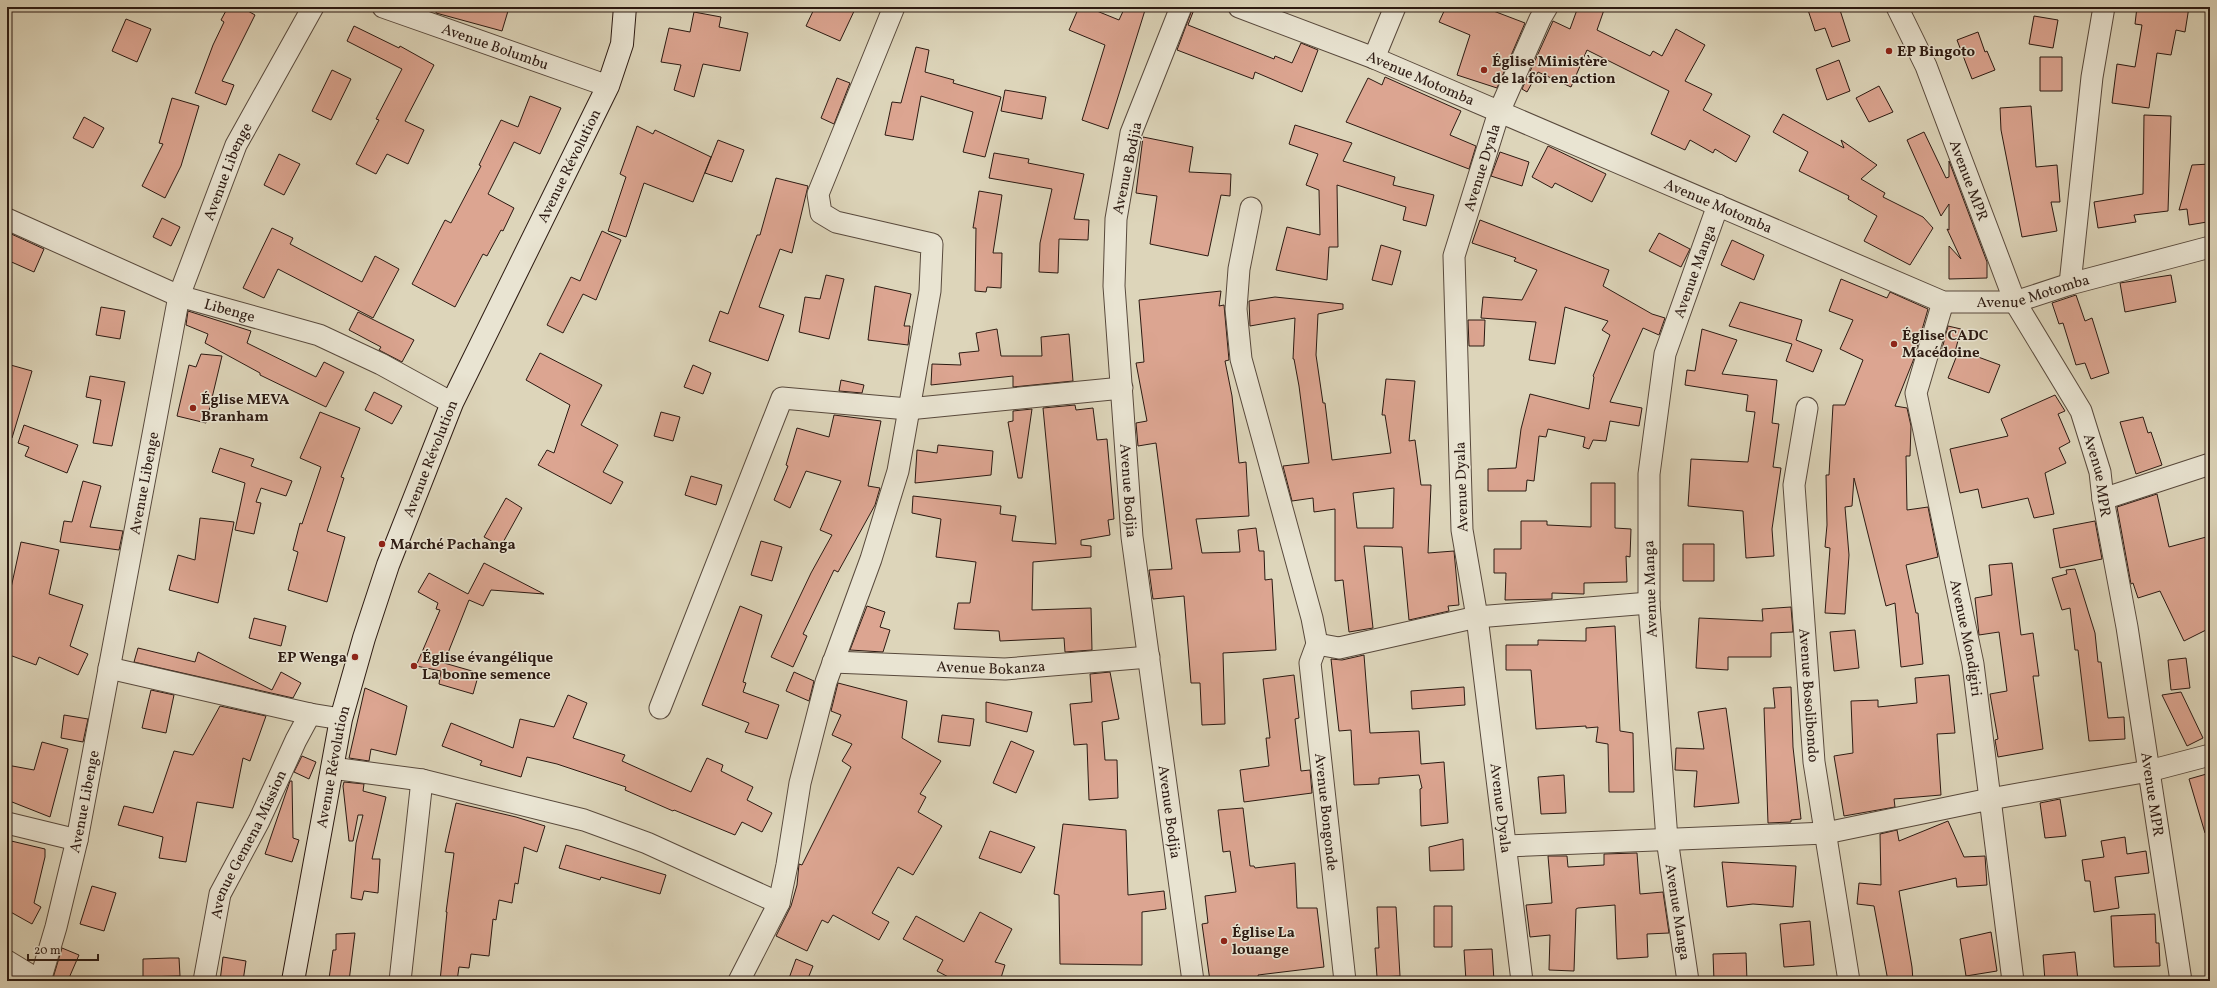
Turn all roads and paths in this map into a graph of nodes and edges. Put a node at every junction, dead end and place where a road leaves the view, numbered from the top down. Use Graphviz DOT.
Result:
graph roads {
  1 [pos="313,7"];
  2 [pos="383,7"];
  3 [pos="625,7"];
  4 [pos="894,7"];
  5 [pos="1181,7"];
  6 [pos="1239,7"];
  7 [pos="1395,7"];
  8 [pos="1548,7"];
  9 [pos="1897,7"];
  10 [pos="2104,7"];
  11 [pos="1374,58"];
  12 [pos="608,86"];
  13 [pos="1499,112"];
  14 [pos="1718,205"];
  15 [pos="1251,208"];
  16 [pos="7,219"];
  17 [pos="2210,246"];
  18 [pos="2070,284"];
  19 [pos="179,296"];
  20 [pos="1942,302"];
  21 [pos="2015,302"];
  22 [pos="1122,388"];
  23 [pos="452,403"];
  24 [pos="1807,408"];
  25 [pos="908,409"];
  26 [pos="2210,464"];
  27 [pos="2103,499"];
  28 [pos="1649,603"];
  29 [pos="1477,617"];
  30 [pos="1317,644"];
  31 [pos="1149,658"];
  32 [pos="833,662"];
  33 [pos="109,668"];
  34 [pos="660,708"];
  35 [pos="310,714"];
  36 [pos="341,719"];
  37 [pos="2210,755"];
  38 [pos="332,768"];
  39 [pos="2149,771"];
  40 [pos="422,780"];
  41 [pos="1990,799"];
  42 [pos="7,824"];
  43 [pos="1826,833"];
  44 [pos="1667,839"];
  45 [pos="77,840"];
  46 [pos="1506,846"];
  47 [pos="779,903"];
  48 [pos="7,961"];
  49 [pos="40,981"];
  50 [pos="204,981"];
  51 [pos="293,981"];
  52 [pos="400,981"];
  53 [pos="739,981"];
  54 [pos="1193,981"];
  55 [pos="1345,981"];
  56 [pos="1522,981"];
  57 [pos="1688,981"];
  58 [pos="1848,981"];
  59 [pos="2013,981"];
  60 [pos="2180,981"];
  1 -- 19 [label="street, Avenue Libenge"];
  2 -- 12 [label="street, Avenue Bolumbu"];
  3 -- 12 [label="street, Avenue Révolution"];
  4 -- 25 [label="street"];
  5 -- 22 [label="street, Avenue Bodjia"];
  6 -- 11 [label="street, Avenue Motomba"];
  7 -- 11 [label="street"];
  8 -- 13 [label="street, Avenue Dyala"];
  9 -- 21 [label="street, Avenue MPR"];
  10 -- 18 [label="street"];
  11 -- 13 [label="street, Avenue Motomba"];
  12 -- 23 [label="street, Avenue Révolution"];
  13 -- 14 [label="street, Avenue Motomba"];
  13 -- 29 [label="street, Avenue Dyala"];
  14 -- 20 [label="street, Avenue Motomba"];
  14 -- 28 [label="street, Avenue Manga"];
  15 -- 30 [label="street"];
  16 -- 19 [label="street, Libenge"];
  17 -- 18 [label="street, Avenue Motomba"];
  18 -- 21 [label="street, Avenue Motomba"];
  19 -- 23 [label="street, Libenge"];
  19 -- 33 [label="street, Avenue Libenge"];
  20 -- 21 [label="street, Avenue Motomba"];
  20 -- 41 [label="street, Avenue Mondigiri"];
  21 -- 27 [label="street, Avenue MPR"];
  22 -- 25 [label="street"];
  22 -- 31 [label="street, Avenue Bodjia"];
  23 -- 36 [label="street, Avenue Révolution"];
  24 -- 43 [label="street, Avenue Bosolibondo"];
  25 -- 32 [label="street"];
  25 -- 34 [label="street"];
  26 -- 27 [label="street"];
  27 -- 39 [label="street, Avenue MPR"];
  28 -- 29 [label="street"];
  28 -- 44 [label="street, Avenue Manga"];
  29 -- 30 [label="street"];
  29 -- 46 [label="street, Avenue Dyala"];
  30 -- 55 [label="street, Avenue Bongonde"];
  31 -- 32 [label="street, Avenue Bokanza"];
  31 -- 54 [label="street, Avenue Bodjia"];
  32 -- 47 [label="street"];
  33 -- 35 [label="street"];
  33 -- 45 [label="street, Avenue Libenge"];
  35 -- 36 [label="street"];
  35 -- 50 [label="street, Avenue Gemena Mission"];
  36 -- 38 [label="street, Avenue Révolution"];
  37 -- 39 [label="street"];
  38 -- 40 [label="street"];
  38 -- 51 [label="street, Avenue Révolution"];
  39 -- 41 [label="street"];
  39 -- 60 [label="street, Avenue MPR"];
  40 -- 47 [label="street"];
  40 -- 52 [label="street"];
  41 -- 43 [label="street"];
  41 -- 59 [label="street, Avenue Mondigiri"];
  42 -- 45 [label="street"];
  43 -- 44 [label="street"];
  43 -- 58 [label="street, Avenue Bosolibondo"];
  44 -- 46 [label="street"];
  44 -- 57 [label="street, Avenue Manga"];
  45 -- 49 [label="street, Avenue Libenge"];
  46 -- 56 [label="street, Avenue Dyala"];
  47 -- 53 [label="street"];
  48 -- 49 [label="street"];
}
